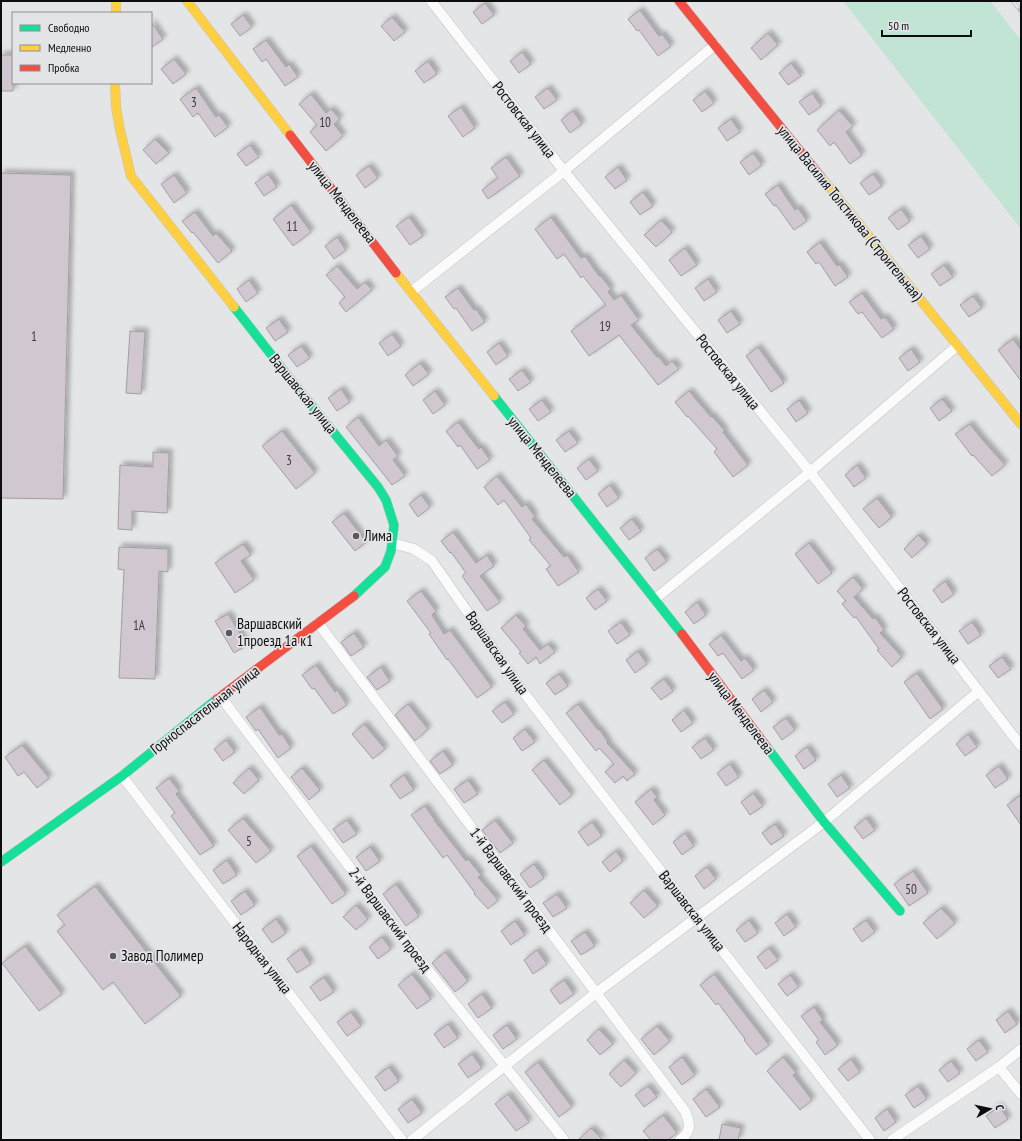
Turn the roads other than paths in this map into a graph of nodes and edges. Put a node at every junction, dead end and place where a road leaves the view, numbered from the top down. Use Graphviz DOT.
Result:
graph roads {
  1 [pos="116,1"];
  2 [pos="187,1"];
  3 [pos="431,1"];
  4 [pos="679,1"];
  5 [pos="116,12"];
  6 [pos="715,45"];
  7 [pos="115,84"];
  8 [pos="564,171"];
  9 [pos="411,292"];
  10 [pos="957,346"];
  11 [pos="1021,424"];
  12 [pos="810,472"];
  13 [pos="392,543"];
  14 [pos="655,599"];
  15 [pos="318,623"];
  16 [pos="979,691"];
  17 [pos="220,696"];
  18 [pos="1021,746"];
  19 [pos="122,776"];
  20 [pos="824,822"];
  21 [pos="1,862"];
  22 [pos="900,911"];
  23 [pos="697,918"];
  24 [pos="596,993"];
  25 [pos="1021,1049"];
  26 [pos="505,1066"];
  27 [pos="999,1067"];
  28 [pos="1021,1094"];
  29 [pos="402,1140"];
  30 [pos="412,1140"];
  31 [pos="564,1140"];
  32 [pos="680,1140"];
  33 [pos="870,1140"];
  34 [pos="892,1140"];
  1 -- 5 [label="main road"];
  2 -- 9 [label="main road, улица Менделеева"];
  3 -- 8 [label="street, Ростовская улица"];
  4 -- 6 [label="main road, улица Василия Толстикова (Строительная)"];
  6 -- 8 [label="street"];
  6 -- 10 [label="main road, улица Василия Толстикова (Строительная)"];
  7 -- 13 [label="main road, Варшавская улица"];
  8 -- 9 [label="street"];
  8 -- 12 [label="street, Ростовская улица"];
  9 -- 14 [label="main road, улица Менделеева"];
  10 -- 11 [label="main road, улица Василия Толстикова (Строительная)"];
  10 -- 12 [label="street"];
  12 -- 14 [label="street"];
  12 -- 16 [label="street, Ростовская улица"];
  13 -- 15 [label="main road, Горноспасательная улица"];
  13 -- 23 [label="street, Варшавская улица"];
  14 -- 20 [label="main road, улица Менделеева"];
  15 -- 17 [label="main road, Горноспасательная улица"];
  15 -- 24 [label="street, 1-й Варшавский проезд"];
  16 -- 18 [label="street, Ростовская улица"];
  16 -- 20 [label="street"];
  17 -- 19 [label="main road, Горноспасательная улица"];
  17 -- 26 [label="street, 2-й Варшавский проезд"];
  19 -- 21 [label="main road, Горноспасательная улица"];
  19 -- 29 [label="street, Народная улица"];
  20 -- 22 [label="main road, улица Менделеева"];
  20 -- 23 [label="street"];
  23 -- 24 [label="street"];
  23 -- 33 [label="street, Варшавская улица"];
  24 -- 26 [label="street"];
  24 -- 32 [label="street, 1-й Варшавский проезд"];
  25 -- 27 [label="street"];
  26 -- 30 [label="street"];
  26 -- 31 [label="street, 2-й Варшавский проезд"];
  27 -- 28 [label="street"];
  27 -- 34 [label="street"];
}
